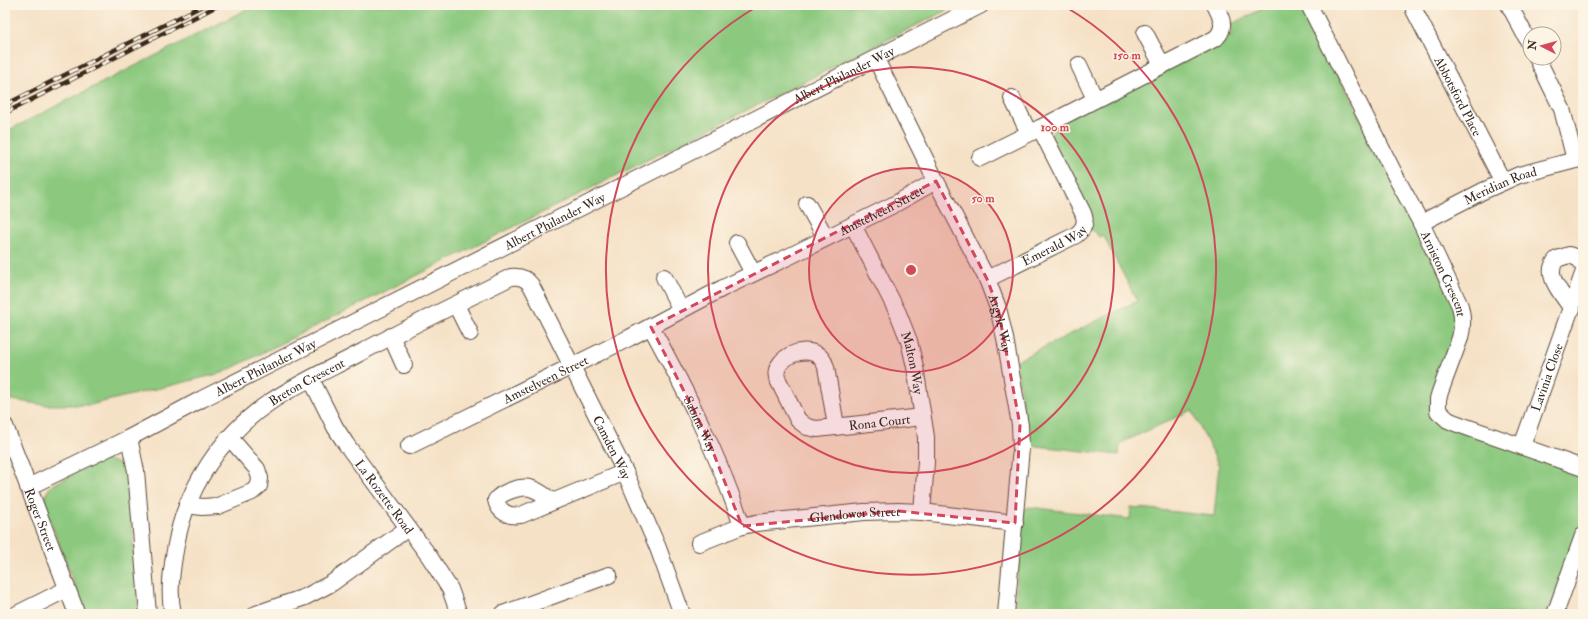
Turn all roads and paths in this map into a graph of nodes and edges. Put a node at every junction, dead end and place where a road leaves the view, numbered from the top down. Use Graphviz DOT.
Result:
graph roads {
  1 [pos="981,5"];
  2 [pos="1215,5"];
  3 [pos="1309,5"];
  4 [pos="1509,5"];
  5 [pos="1414,10"];
  6 [pos="1522,29"];
  7 [pos="1145,33"];
  8 [pos="876,59"];
  9 [pos="1079,65"];
  10 [pos="1162,65"];
  11 [pos="1541,66"];
  12 [pos="1012,98"];
  13 [pos="1095,99"];
  14 [pos="1034,130"];
  15 [pos="980,158"];
  16 [pos="1579,159"];
  17 [pos="936,181"];
  18 [pos="1503,182"];
  19 [pos="807,204"];
  20 [pos="1421,223"];
  21 [pos="854,225"];
  22 [pos="826,238"];
  23 [pos="737,243"];
  24 [pos="1583,266"];
  25 [pos="753,273"];
  26 [pos="1583,274"];
  27 [pos="664,277"];
  28 [pos="987,279"];
  29 [pos="531,285"];
  30 [pos="456,305"];
  31 [pos="1572,309"];
  32 [pos="681,310"];
  33 [pos="651,326"];
  34 [pos="470,333"];
  35 [pos="391,336"];
  36 [pos="404,365"];
  37 [pos="573,366"];
  38 [pos="310,379"];
  39 [pos="922,417"];
  40 [pos="5,426"];
  41 [pos="836,426"];
  42 [pos="129,438"];
  43 [pos="230,438"];
  44 [pos="408,446"];
  45 [pos="1522,446"];
  46 [pos="1583,468"];
  47 [pos="625,472"];
  48 [pos="28,487"];
  49 [pos="552,502"];
  50 [pos="187,505"];
  51 [pos="922,512"];
  52 [pos="1015,523"];
  53 [pos="742,526"];
  54 [pos="408,528"];
  55 [pos="1583,536"];
  56 [pos="699,543"];
  57 [pos="609,575"];
  58 [pos="67,589"];
  59 [pos="17,614"];
  60 [pos="77,614"];
  61 [pos="148,614"];
  62 [pos="173,614"];
  63 [pos="256,614"];
  64 [pos="459,614"];
  65 [pos="503,614"];
  66 [pos="682,614"];
  67 [pos="1006,614"];
  68 [pos="1555,614"];
  1 -- 8 [label="street, Albert Philander Way"];
  2 -- 10 [label="street"];
  3 -- 20 [label="street, Arniston Crescent"];
  4 -- 6 [label="street"];
  5 -- 18 [label="street, Abbotsford Place"];
  7 -- 10 [label="street"];
  8 -- 17 [label="street, Argyle Way"];
  8 -- 42 [label="street, Albert Philander Way"];
  9 -- 13 [label="street"];
  10 -- 13 [label="street"];
  11 -- 16 [label="street"];
  12 -- 14 [label="street, Emerald Way"];
  13 -- 14 [label="street"];
  14 -- 15 [label="street"];
  14 -- 28 [label="street, Emerald Way"];
  16 -- 18 [label="street, Meridian Road"];
  17 -- 21 [label="street, Amstelveen Street"];
  17 -- 28 [label="street, Argyle Way"];
  18 -- 20 [label="street, Meridian Road"];
  19 -- 22 [label="street, Amstelveen Street"];
  20 -- 45 [label="street, Arniston Crescent"];
  21 -- 22 [label="street, Amstelveen Street"];
  21 -- 39 [label="street, Malton Way"];
  22 -- 25 [label="street, Amstelveen Street"];
  23 -- 25 [label="street"];
  24 -- 31 [label="street"];
  25 -- 32 [label="street, Amstelveen Street"];
  26 -- 31 [label="street, Lavinia Close"];
  27 -- 32 [label="street"];
  28 -- 52 [label="street, Argyle Way"];
  29 -- 30 [label="street, Breton Crescent"];
  29 -- 37 [label="street, Camden Way"];
  30 -- 34 [label="street"];
  30 -- 35 [label="street, Breton Crescent"];
  31 -- 45 [label="street, Lavinia Close"];
  32 -- 33 [label="street, Amstelveen Street"];
  33 -- 37 [label="street, Amstelveen Street"];
  33 -- 53 [label="street, Sabina Way"];
  35 -- 36 [label="street"];
  35 -- 38 [label="street, Breton Crescent"];
  37 -- 44 [label="street, Amstelveen Street"];
  37 -- 47 [label="street, Camden Way"];
  38 -- 43 [label="street, Breton Crescent"];
  38 -- 54 [label="street, La Rozette Road"];
  39 -- 41 [label="street, Rona Court"];
  39 -- 51 [label="street, Malton Way"];
  40 -- 48 [label="street, Roger Street"];
  41 -- 41 [label="street, Rona Court"];
  42 -- 48 [label="street, Albert Philander Way"];
  42 -- 61 [label="street"];
  43 -- 50 [label="street, Breton Crescent"];
  43 -- 50 [label="street"];
  45 -- 46 [label="street, Arniston Crescent"];
  47 -- 49 [label="street"];
  47 -- 66 [label="street, Camden Way"];
  48 -- 58 [label="street, Roger Street"];
  50 -- 62 [label="street, Breton Crescent"];
  51 -- 52 [label="street, Glendower Street"];
  51 -- 53 [label="street, Glendower Street"];
  52 -- 67 [label="street, Argyle Way"];
  53 -- 56 [label="street, Glendower Street"];
  54 -- 63 [label="street"];
  54 -- 64 [label="street, La Rozette Road"];
  55 -- 68 [label="street"];
  57 -- 65 [label="street"];
  58 -- 59 [label="street"];
  58 -- 60 [label="street, Roger Street"];
}
